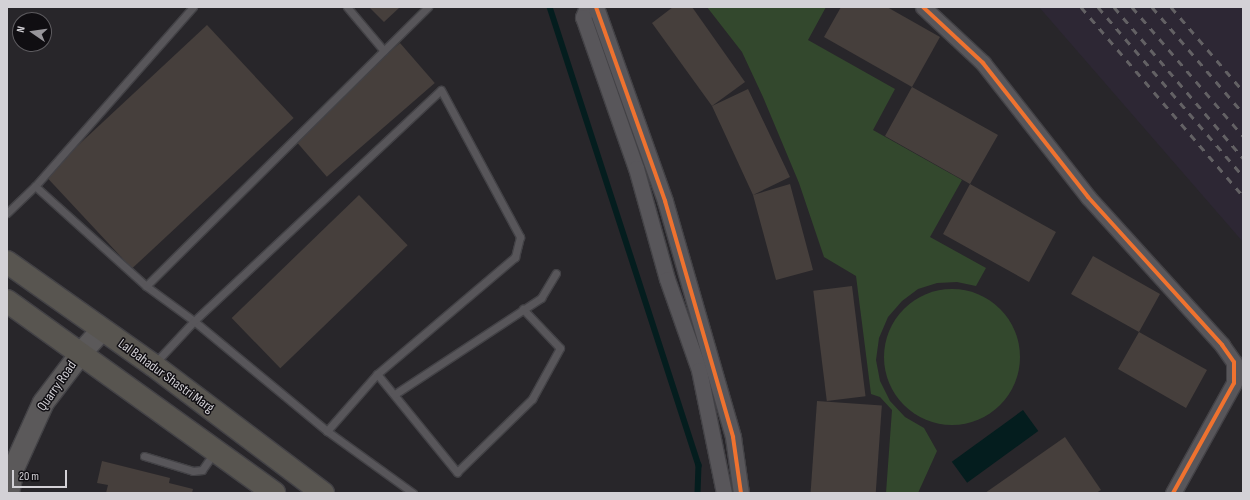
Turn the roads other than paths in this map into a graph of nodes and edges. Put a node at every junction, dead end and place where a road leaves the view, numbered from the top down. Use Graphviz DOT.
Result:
graph roads {
  1 [pos="193,7"];
  2 [pos="347,7"];
  3 [pos="428,7"];
  4 [pos="587,7"];
  5 [pos="596,7"];
  6 [pos="924,7"];
  7 [pos="384,51"];
  8 [pos="657,178"];
  9 [pos="641,185"];
  10 [pos="35,186"];
  11 [pos="7,213"];
  12 [pos="7,262"];
  13 [pos="556,273"];
  14 [pos="146,286"];
  15 [pos="7,301"];
  16 [pos="523,308"];
  17 [pos="194,321"];
  18 [pos="102,330"];
  19 [pos="81,352"];
  20 [pos="153,366"];
  21 [pos="377,374"];
  22 [pos="396,394"];
  23 [pos="327,431"];
  24 [pos="216,451"];
  25 [pos="144,456"];
  26 [pos="8,493"];
  27 [pos="274,493"];
  28 [pos="323,493"];
  29 [pos="413,493"];
  30 [pos="724,493"];
  31 [pos="741,493"];
  32 [pos="1173,493"];
  1 -- 10 [label="lane"];
  2 -- 7 [label="lane"];
  3 -- 7 [label="lane"];
  4 -- 9 [label="street"];
  5 -- 8 [label="street"];
  6 -- 32 [label="street"];
  7 -- 14 [label="lane"];
  8 -- 9 [label="street"];
  8 -- 31 [label="street"];
  9 -- 30 [label="street"];
  10 -- 11 [label="lane"];
  10 -- 14 [label="lane"];
  12 -- 18 [label="main road, Lal Bahadur Shastri Marg"];
  13 -- 16 [label="lane"];
  14 -- 17 [label="lane"];
  15 -- 19 [label="main road"];
  16 -- 22 [label="lane"];
  16 -- 22 [label="lane"];
  17 -- 20 [label="lane"];
  17 -- 21 [label="lane"];
  17 -- 23 [label="lane"];
  18 -- 19 [label="main road, Quarry Road"];
  18 -- 20 [label="main road, Lal Bahadur Shastri Marg"];
  19 -- 24 [label="main road"];
  19 -- 26 [label="main road, Quarry Road"];
  20 -- 28 [label="main road, Lal Bahadur Shastri Marg"];
  21 -- 22 [label="lane"];
  21 -- 23 [label="lane"];
  23 -- 29 [label="lane"];
  24 -- 25 [label="lane"];
  24 -- 27 [label="main road"];
}
